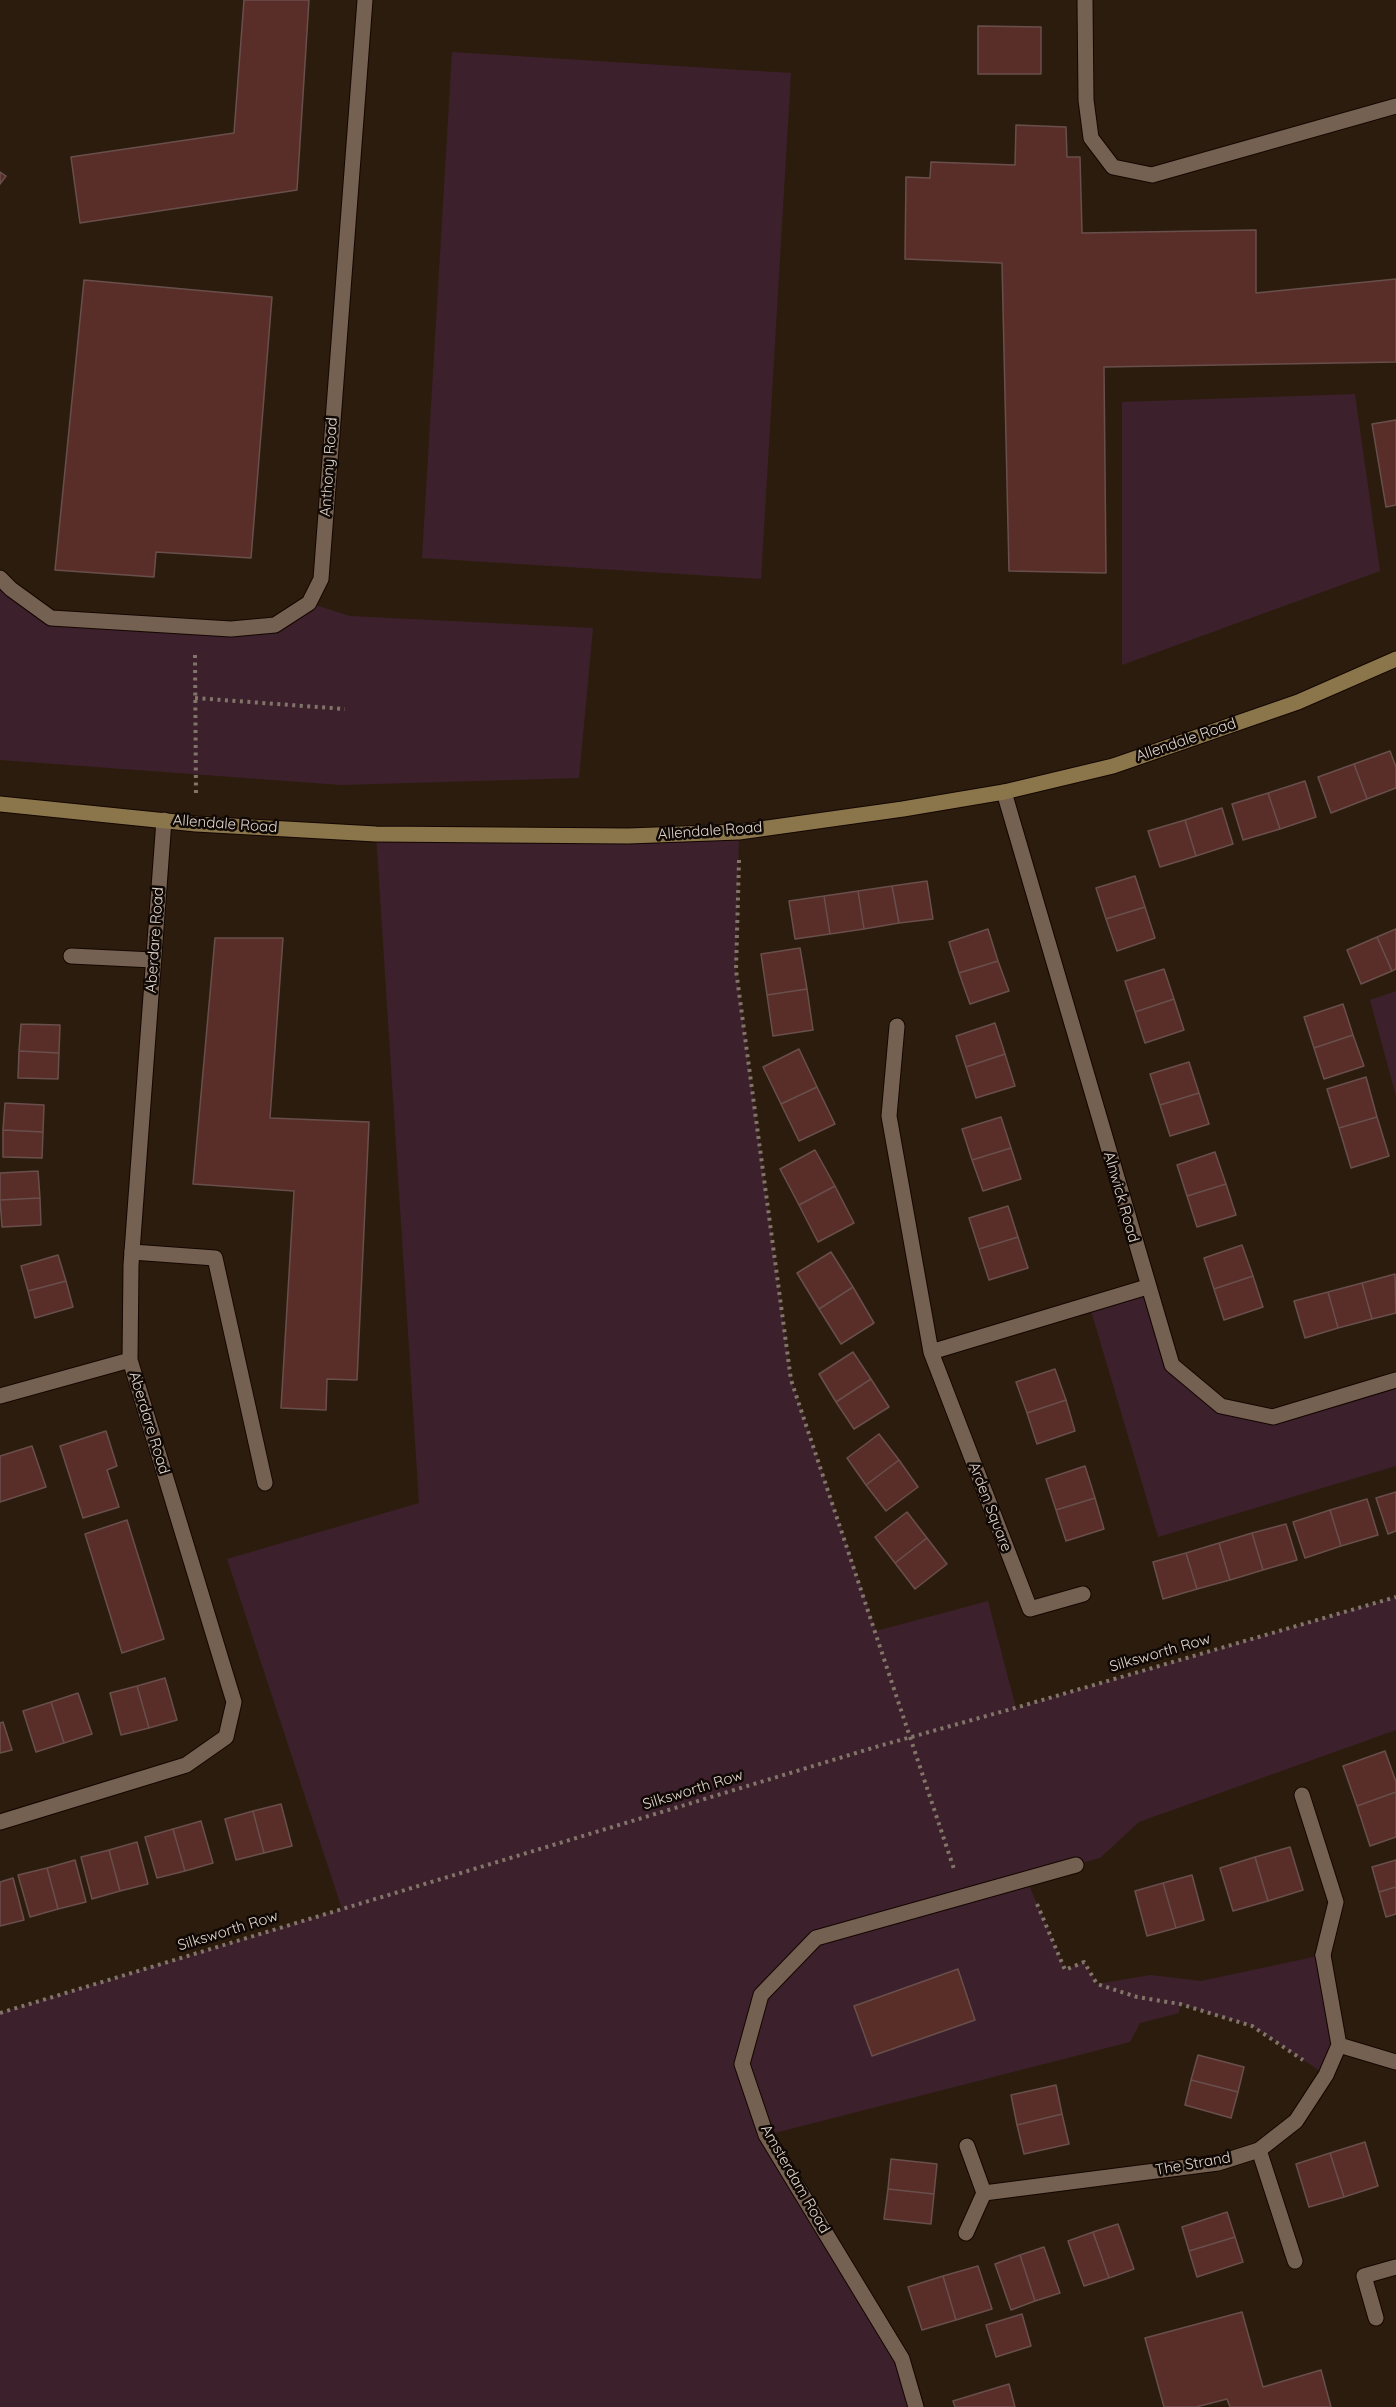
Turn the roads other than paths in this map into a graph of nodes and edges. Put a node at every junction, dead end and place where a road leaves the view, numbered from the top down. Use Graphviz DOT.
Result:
graph roads {
  1 [pos="365,0"];
  2 [pos="1085,0"];
  3 [pos="1396,106"];
  4 [pos="0,578"];
  5 [pos="1396,659"];
  6 [pos="1004,792"];
  7 [pos="0,804"];
  8 [pos="164,819"];
  9 [pos="71,956"];
  10 [pos="153,960"];
  11 [pos="897,1026"];
  12 [pos="132,1252"];
  13 [pos="1147,1287"];
  14 [pos="931,1352"];
  15 [pos="130,1360"];
  16 [pos="1396,1380"];
  17 [pos="0,1396"];
  18 [pos="264,1484"];
  19 [pos="1083,1594"];
  20 [pos="1302,1795"];
  21 [pos="0,1822"];
  22 [pos="1076,1865"];
  23 [pos="1339,2045"];
  24 [pos="1396,2062"];
  25 [pos="968,2146"];
  26 [pos="1259,2150"];
  27 [pos="984,2193"];
  28 [pos="966,2233"];
  29 [pos="1295,2261"];
  30 [pos="1396,2267"];
  31 [pos="1376,2318"];
  32 [pos="916,2407"];
  1 -- 4 [label="street, Anthony Road"];
  2 -- 3 [label="street"];
  5 -- 6 [label="street, Allendale Road"];
  6 -- 8 [label="street, Allendale Road"];
  6 -- 13 [label="street, Alnwick Road"];
  7 -- 8 [label="street, Allendale Road"];
  8 -- 10 [label="street, Aberdare Road"];
  9 -- 10 [label="street"];
  10 -- 12 [label="street, Aberdare Road"];
  11 -- 14 [label="street, Arden Square"];
  12 -- 15 [label="street, Aberdare Road"];
  12 -- 18 [label="street"];
  13 -- 14 [label="street"];
  13 -- 16 [label="street, Alnwick Road"];
  14 -- 19 [label="street, Arden Square"];
  15 -- 17 [label="street"];
  15 -- 21 [label="street, Aberdare Road"];
  20 -- 23 [label="street"];
  22 -- 32 [label="street, Amsterdam Road"];
  23 -- 24 [label="street"];
  23 -- 26 [label="street, The Strand"];
  25 -- 27 [label="street"];
  26 -- 27 [label="street, The Strand"];
  26 -- 29 [label="street"];
  27 -- 28 [label="street"];
  30 -- 31 [label="street"];
}
